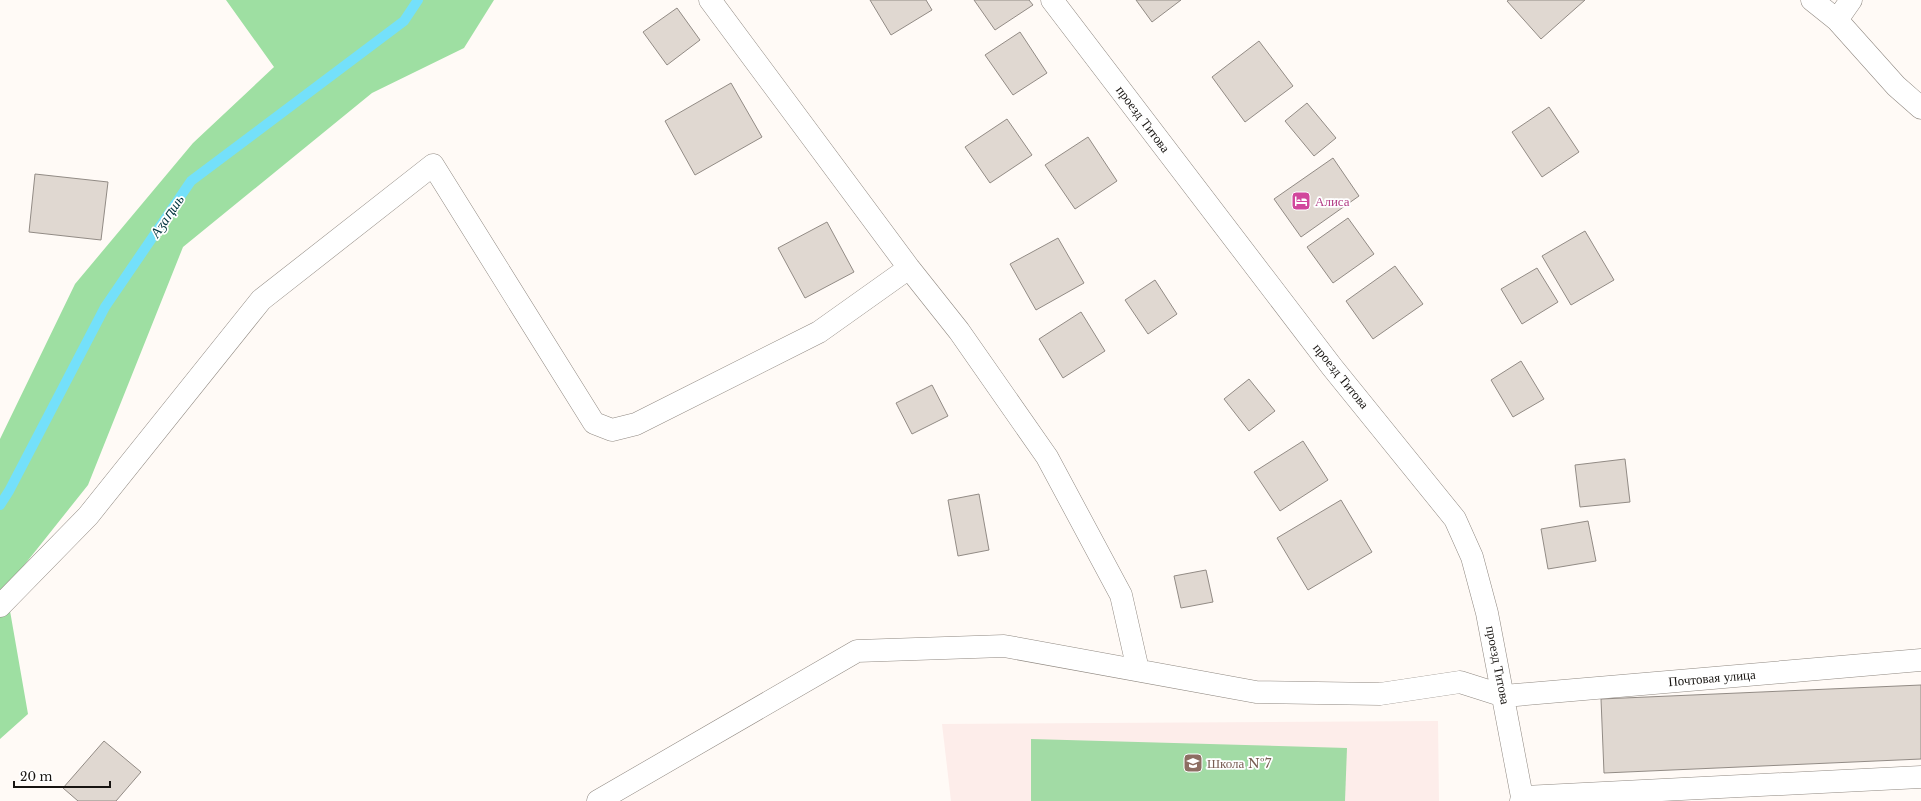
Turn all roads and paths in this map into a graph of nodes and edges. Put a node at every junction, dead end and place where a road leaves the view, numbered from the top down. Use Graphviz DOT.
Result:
graph roads {
  1 [pos="710,0"];
  2 [pos="1052,0"];
  3 [pos="1812,0"];
  4 [pos="1851,0"];
  5 [pos="1837,20"];
  6 [pos="1921,108"];
  7 [pos="909,268"];
  8 [pos="0,606"];
  9 [pos="1921,660"];
  10 [pos="1138,670"];
  11 [pos="1504,696"];
  12 [pos="1921,777"];
  13 [pos="1522,799"];
  14 [pos="598,801"];
  1 -- 7 [label="street"];
  2 -- 11 [label="street, проезд Титова"];
  3 -- 5 [label="street"];
  4 -- 5 [label="street"];
  5 -- 6 [label="street"];
  7 -- 8 [label="street"];
  7 -- 10 [label="street"];
  9 -- 11 [label="street, Почтовая улица"];
  10 -- 11 [label="street"];
  10 -- 14 [label="street"];
  11 -- 13 [label="street, проезд Титова"];
  12 -- 13 [label="street"];
}
